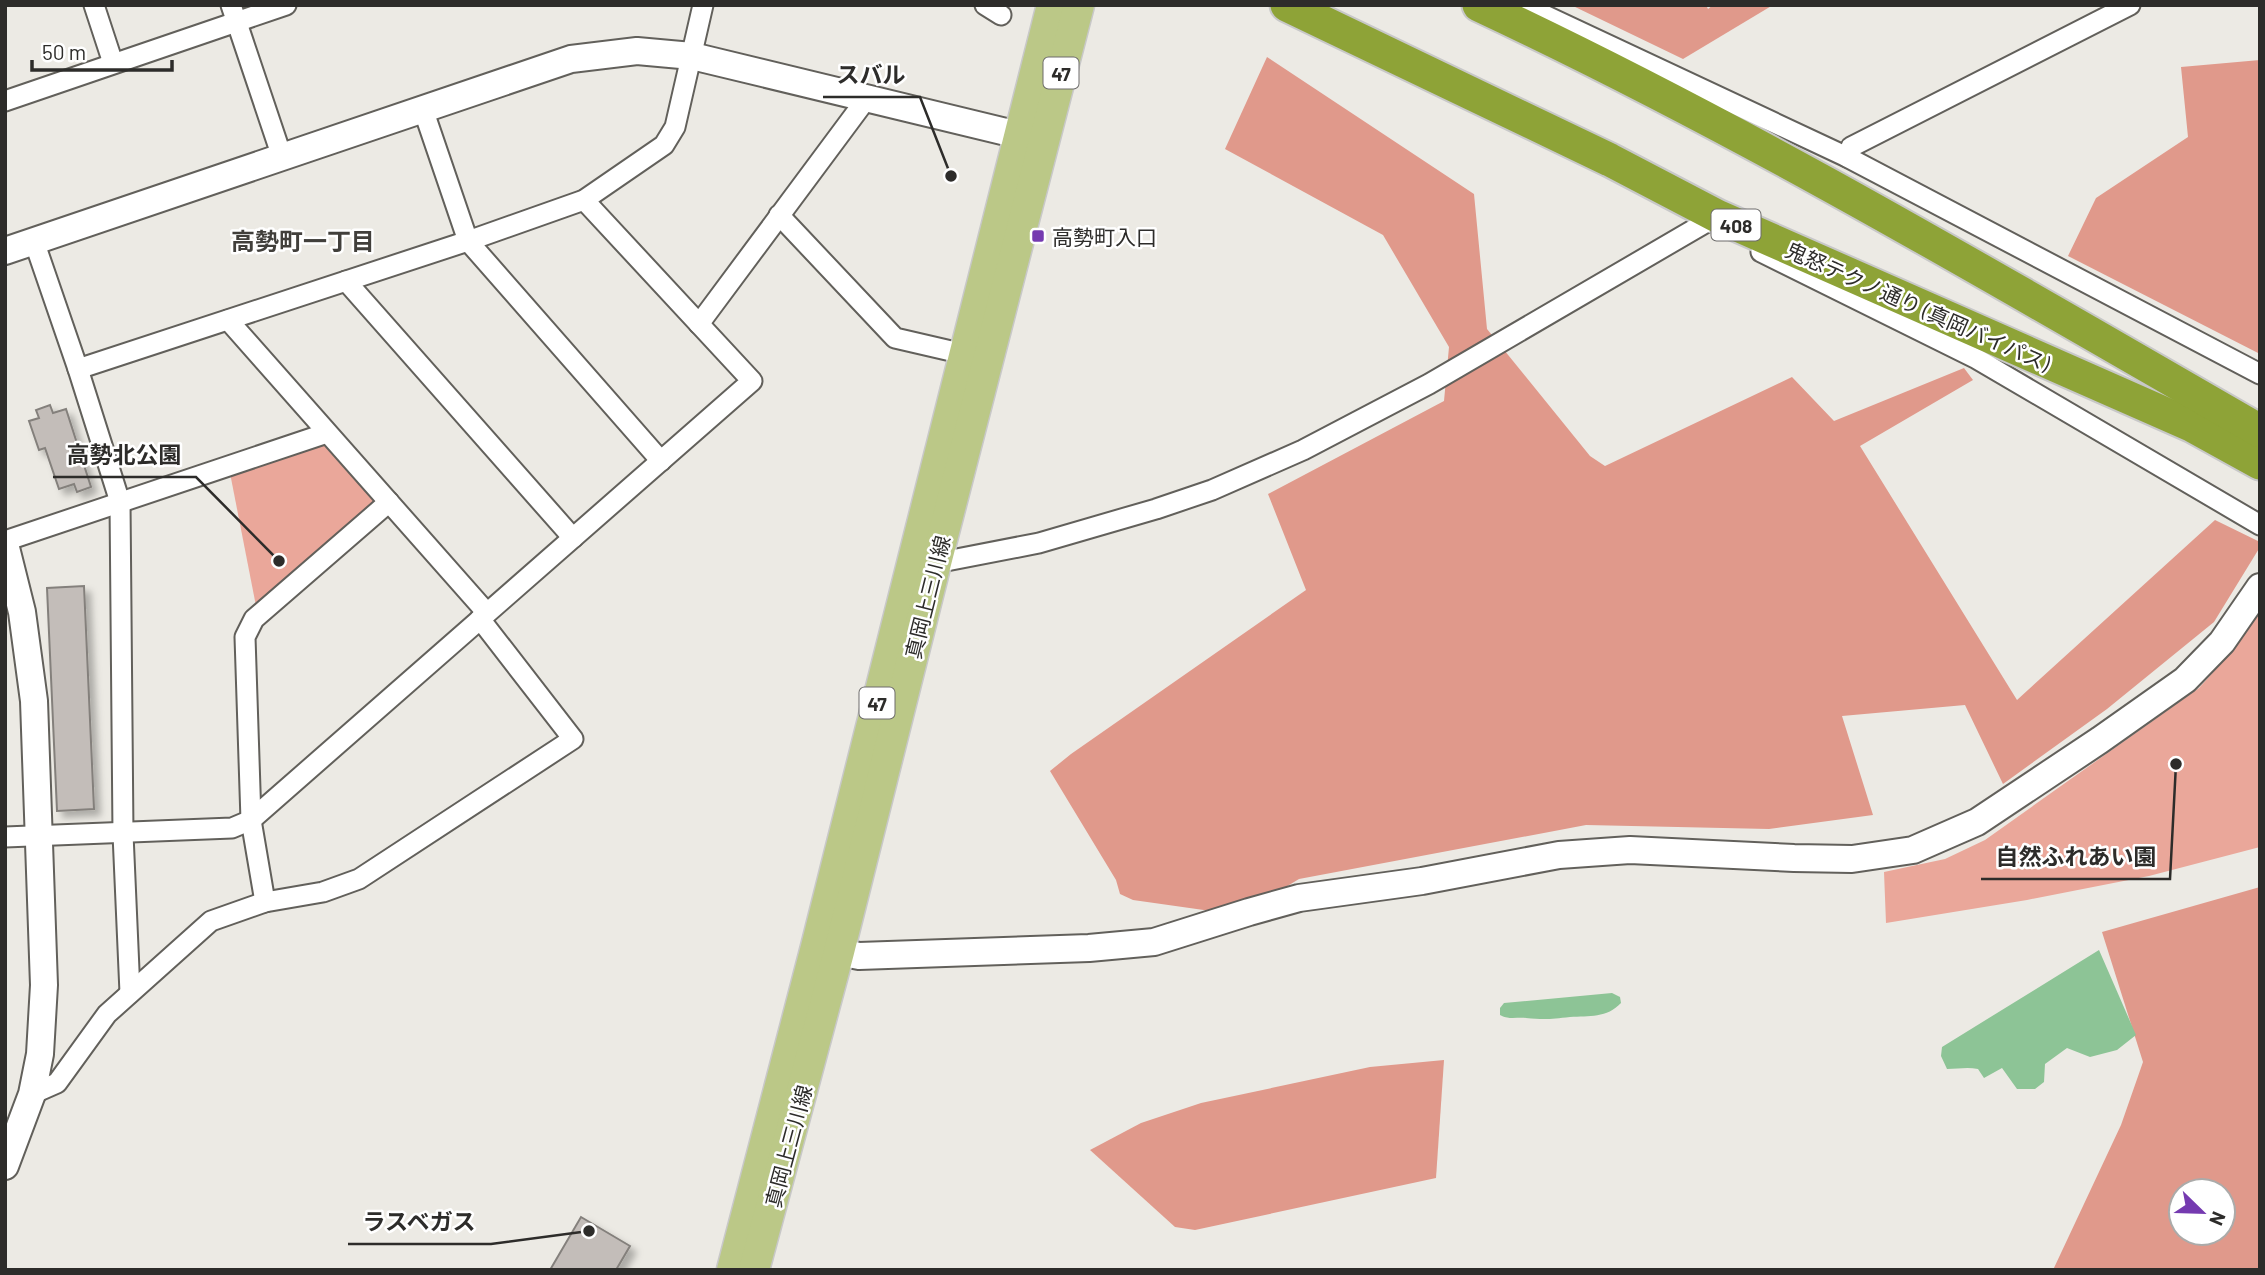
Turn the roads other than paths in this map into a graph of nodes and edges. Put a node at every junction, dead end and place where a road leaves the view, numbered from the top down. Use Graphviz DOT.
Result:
graph roads {
  1 [pos="93,5"];
  2 [pos="286,5"];
  3 [pos="703,5"];
  4 [pos="1052,5"];
  5 [pos="1079,5"];
  6 [pos="1287,5"];
  7 [pos="1479,5"];
  8 [pos="1523,5"];
  9 [pos="2130,5"];
  10 [pos="234,14"];
  11 [pos="692,56"];
  12 [pos="113,64"];
  13 [pos="867,98"];
  14 [pos="5,101"];
  15 [pos="423,109"];
  16 [pos="1031,138"];
  17 [pos="282,157"];
  18 [pos="1847,157"];
  19 [pos="584,200"];
  20 [pos="779,215"];
  21 [pos="1717,216"];
  22 [pos="33,241"];
  23 [pos="468,241"];
  24 [pos="5,251"];
  25 [pos="346,281"];
  26 [pos="228,320"];
  27 [pos="699,324"];
  28 [pos="964,354"];
  29 [pos="78,369"];
  30 [pos="2260,374"];
  31 [pos="327,433"];
  32 [pos="2256,450"];
  33 [pos="661,461"];
  34 [pos="120,502"];
  35 [pos="389,502"];
  36 [pos="2260,525"];
  37 [pos="573,538"];
  38 [pos="5,542"];
  39 [pos="936,563"];
  40 [pos="2260,587"];
  41 [pos="483,616"];
  42 [pos="251,820"];
  43 [pos="123,834"];
  44 [pos="40,836"];
  45 [pos="5,837"];
  46 [pos="265,902"];
  47 [pos="827,950"];
  48 [pos="130,992"];
  49 [pos="32,1094"];
  50 [pos="5,1166"];
  51 [pos="732,1270"];
  52 [pos="754,1270"];
  1 -- 12 [label="street"];
  2 -- 10 [label="street"];
  3 -- 11 [label="street"];
  4 -- 16 [label="main road, 真岡上三川線 / 47"];
  5 -- 16 [label="main road, 真岡上三川線 / 47"];
  6 -- 21 [label="highway, 鬼怒テクノ通り (真岡バイパス) / 408"];
  7 -- 32 [label="highway, 鬼怒テクノ通り (真岡バイパス) / 408"];
  8 -- 18 [label="street"];
  9 -- 18 [label="street"];
  10 -- 12 [label="street"];
  10 -- 17 [label="street"];
  11 -- 13 [label="street"];
  11 -- 15 [label="street"];
  11 -- 19 [label="street"];
  12 -- 14 [label="street"];
  13 -- 16 [label="street"];
  13 -- 20 [label="street"];
  15 -- 17 [label="street"];
  15 -- 23 [label="street"];
  16 -- 28 [label="main road, 真岡上三川線 / 47"];
  16 -- 39 [label="main road, 真岡上三川線 / 47"];
  17 -- 22 [label="street"];
  18 -- 30 [label="street"];
  19 -- 23 [label="street"];
  19 -- 27 [label="street"];
  20 -- 27 [label="street"];
  20 -- 28 [label="street"];
  21 -- 32 [label="highway, 鬼怒テクノ通り (真岡バイパス) / 408"];
  21 -- 36 [label="street"];
  21 -- 39 [label="street"];
  22 -- 24 [label="street"];
  22 -- 29 [label="street"];
  23 -- 25 [label="street"];
  23 -- 33 [label="street"];
  25 -- 26 [label="street"];
  25 -- 37 [label="street"];
  26 -- 29 [label="street"];
  26 -- 31 [label="street"];
  27 -- 33 [label="street"];
  28 -- 47 [label="main road, 真岡上三川線 / 47"];
  29 -- 34 [label="street"];
  31 -- 34 [label="street"];
  31 -- 35 [label="street"];
  33 -- 37 [label="street"];
  34 -- 38 [label="street"];
  34 -- 43 [label="street"];
  35 -- 41 [label="street"];
  35 -- 42 [label="street"];
  37 -- 41 [label="street"];
  38 -- 44 [label="street"];
  39 -- 47 [label="main road, 真岡上三川線 / 47"];
  40 -- 47 [label="street"];
  41 -- 42 [label="street"];
  41 -- 46 [label="street"];
  42 -- 43 [label="street"];
  42 -- 46 [label="street"];
  43 -- 44 [label="street"];
  43 -- 48 [label="street"];
  44 -- 45 [label="street"];
  44 -- 49 [label="street"];
  46 -- 48 [label="street"];
  47 -- 51 [label="main road, 真岡上三川線 / 47"];
  47 -- 52 [label="main road, 真岡上三川線 / 47"];
  48 -- 49 [label="street"];
  49 -- 50 [label="street"];
}
